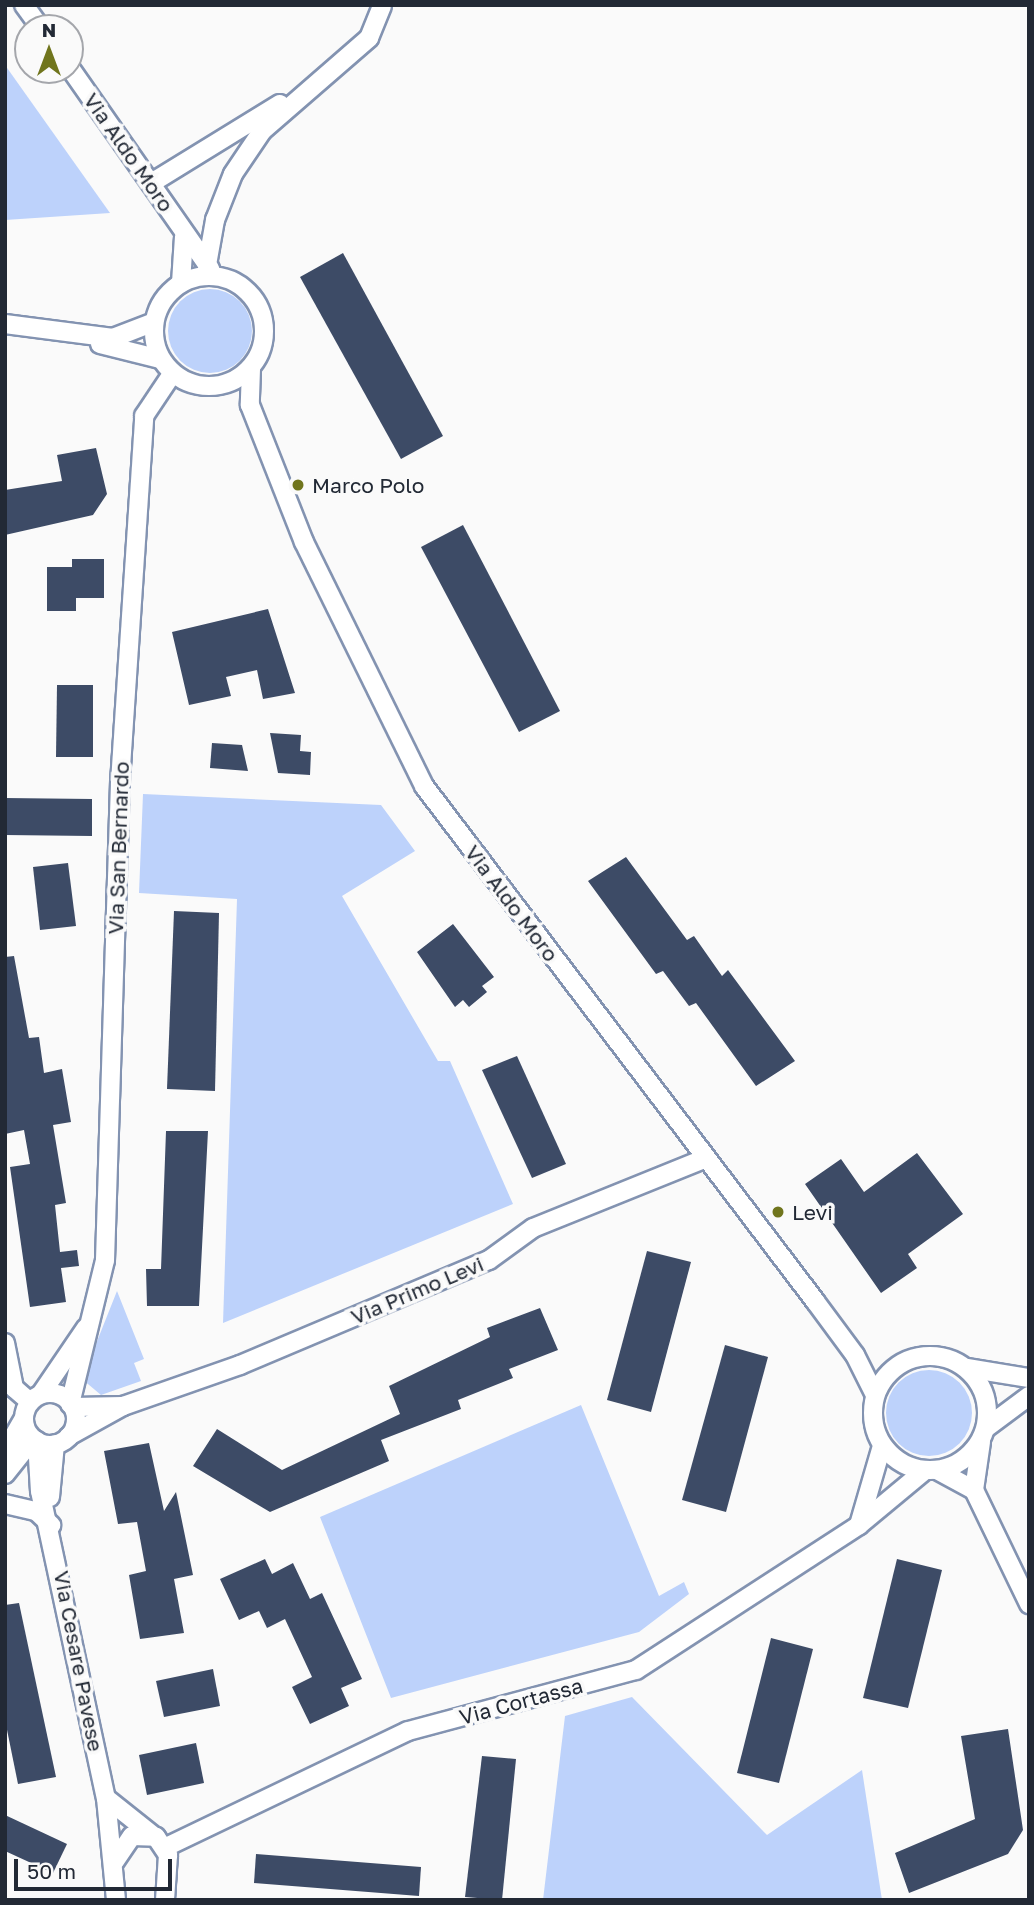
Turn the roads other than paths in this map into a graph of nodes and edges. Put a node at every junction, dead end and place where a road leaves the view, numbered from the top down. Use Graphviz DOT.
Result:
graph roads {
  1 [pos="382,5"];
  2 [pos="82,84"];
  3 [pos="310,85"];
  4 [pos="153,182"];
  5 [pos="184,237"];
  6 [pos="211,271"];
  7 [pos="181,283"];
  8 [pos="154,322"];
  9 [pos="5,324"];
  10 [pos="84,338"];
  11 [pos="160,359"];
  12 [pos="251,369"];
  13 [pos="172,374"];
  14 [pos="221,386"];
  15 [pos="250,405"];
  16 [pos="704,1159"];
  17 [pos="86,1328"];
  18 [pos="5,1343"];
  19 [pos="855,1355"];
  20 [pos="965,1367"];
  21 [pos="892,1369"];
  22 [pos="1029,1378"];
  23 [pos="875,1395"];
  24 [pos="1029,1396"];
  25 [pos="31,1405"];
  26 [pos="72,1405"];
  27 [pos="123,1406"];
  28 [pos="984,1435"];
  29 [pos="35,1440"];
  30 [pos="62,1440"];
  31 [pos="882,1446"];
  32 [pos="5,1451"];
  33 [pos="931,1471"];
  34 [pos="5,1474"];
  35 [pos="974,1490"];
  36 [pos="5,1504"];
  37 [pos="51,1525"];
  38 [pos="859,1525"];
  39 [pos="1029,1604"];
  40 [pos="106,1798"];
  41 [pos="161,1842"];
  42 [pos="115,1861"];
  43 [pos="112,1897"];
  44 [pos="165,1899"];
  1 -- 3 [label="street"];
  2 -- 4 [label="street, Via Aldo Moro"];
  3 -- 4 [label="street"];
  3 -- 6 [label="street"];
  4 -- 5 [label="street, Via Aldo Moro"];
  5 -- 6 [label="street, Via Aldo Moro"];
  5 -- 7 [label="street"];
  6 -- 7 [label="street"];
  6 -- 12 [label="street"];
  7 -- 8 [label="street"];
  8 -- 10 [label="street"];
  8 -- 11 [label="street"];
  9 -- 10 [label="street"];
  10 -- 11 [label="street"];
  11 -- 13 [label="street"];
  12 -- 14 [label="street"];
  12 -- 15 [label="street, Via Aldo Moro"];
  13 -- 14 [label="street"];
  13 -- 17 [label="street, Via San Bernardo"];
  14 -- 15 [label="street"];
  15 -- 16 [label="street, Via Aldo Moro"];
  16 -- 19 [label="street, Via Aldo Moro"];
  16 -- 27 [label="street, Via Primo Levi"];
  17 -- 25 [label="street, Via San Bernardo"];
  17 -- 26 [label="street, Via San Bernardo"];
  18 -- 25 [label="street"];
  19 -- 21 [label="street"];
  19 -- 23 [label="street, Via Aldo Moro"];
  20 -- 21 [label="street"];
  20 -- 22 [label="street"];
  20 -- 28 [label="street"];
  21 -- 23 [label="street"];
  23 -- 31 [label="street"];
  24 -- 28 [label="street"];
  25 -- 26 [label="street"];
  25 -- 29 [label="street"];
  25 -- 32 [label="street, Via San Bernardo"];
  26 -- 27 [label="street, Via Primo Levi"];
  26 -- 30 [label="street"];
  27 -- 30 [label="street, Via Primo Levi"];
  28 -- 33 [label="street"];
  28 -- 35 [label="street"];
  29 -- 30 [label="street"];
  29 -- 34 [label="street"];
  29 -- 37 [label="street, Via Cesare Pavese"];
  30 -- 37 [label="street, Via Cesare Pavese"];
  31 -- 33 [label="street"];
  31 -- 38 [label="street"];
  33 -- 35 [label="street"];
  33 -- 38 [label="street, Via Cortassa"];
  35 -- 39 [label="street"];
  36 -- 37 [label="street"];
  37 -- 40 [label="street, Via Cesare Pavese"];
  38 -- 41 [label="street, Via Cortassa"];
  40 -- 41 [label="street"];
  40 -- 42 [label="street, Via Cesare Pavese"];
  41 -- 42 [label="street"];
  41 -- 44 [label="street"];
  42 -- 43 [label="street, Via Cesare Pavese"];
}
